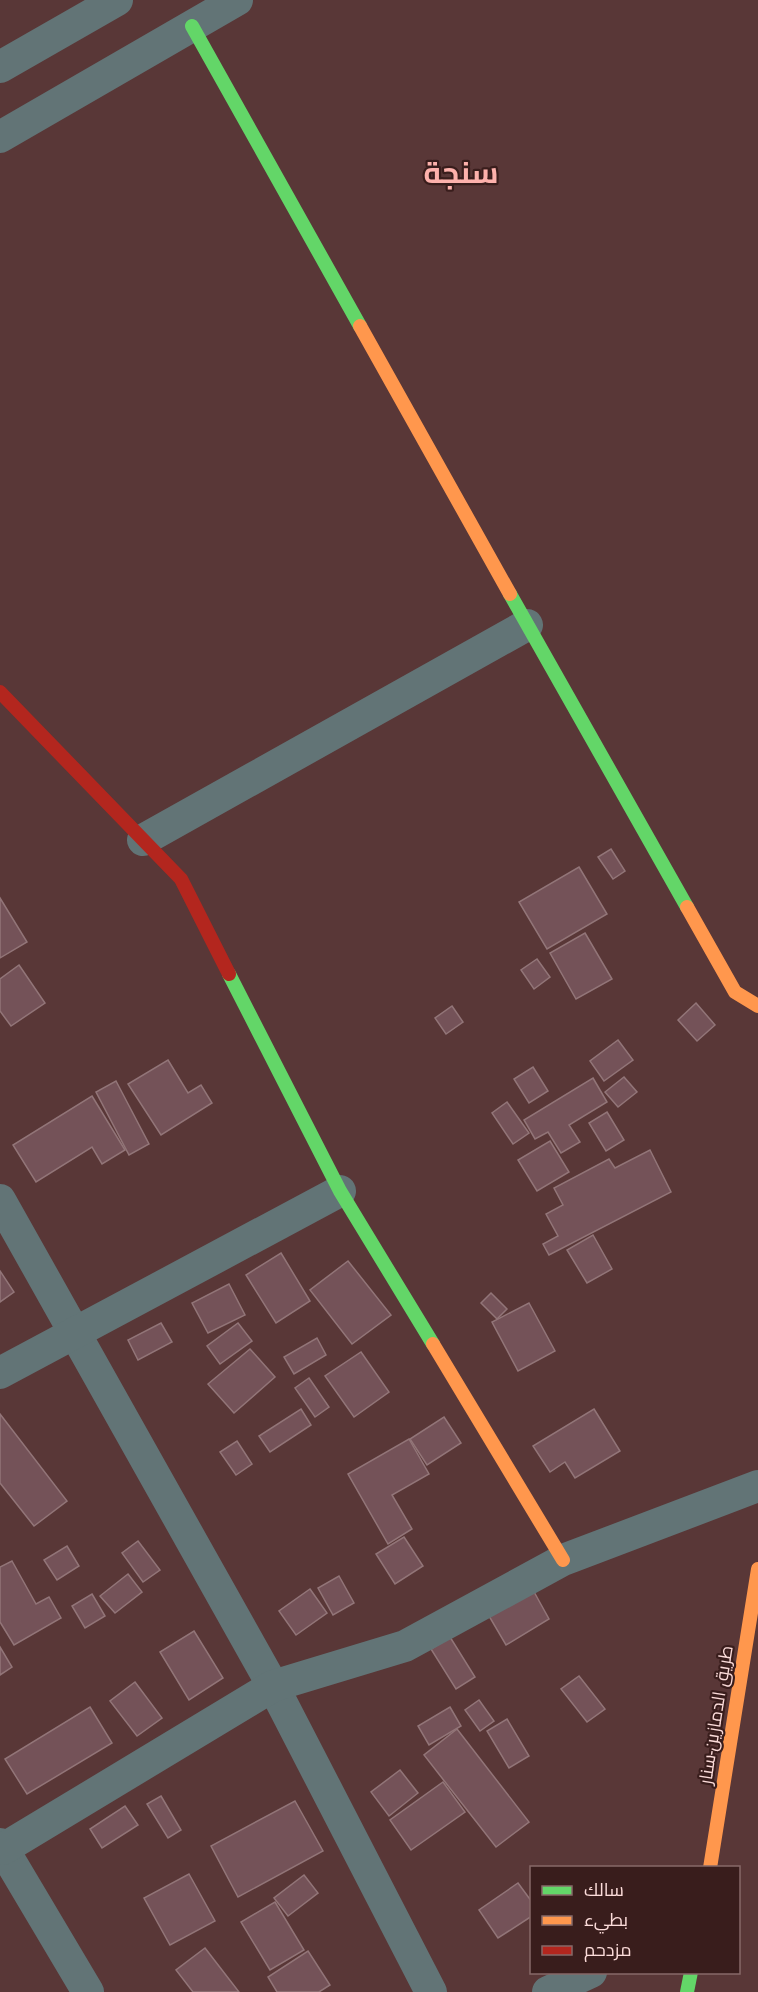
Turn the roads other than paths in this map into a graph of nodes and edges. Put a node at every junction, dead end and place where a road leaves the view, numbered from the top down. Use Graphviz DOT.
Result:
graph roads {
  1 [pos="117,0"];
  2 [pos="237,0"];
  3 [pos="192,26"];
  4 [pos="0,67"];
  5 [pos="0,137"];
  6 [pos="527,625"];
  7 [pos="0,692"];
  8 [pos="143,840"];
  9 [pos="758,1006"];
  10 [pos="340,1191"];
  11 [pos="0,1200"];
  12 [pos="75,1332"];
  13 [pos="0,1373"];
  14 [pos="758,1486"];
  15 [pos="563,1560"];
  16 [pos="758,1569"];
  17 [pos="273,1686"];
  18 [pos="2,1846"];
  19 [pos="710,1866"];
  20 [pos="587,1974"];
  21 [pos="691,1974"];
  22 [pos="88,1992"];
  23 [pos="431,1992"];
  24 [pos="548,1992"];
  25 [pos="687,1992"];
  1 -- 4 [label="street"];
  2 -- 3 [label="street"];
  3 -- 5 [label="street"];
  3 -- 6 [label="main road"];
  6 -- 8 [label="street"];
  6 -- 9 [label="main road"];
  7 -- 8 [label="main road"];
  8 -- 10 [label="main road"];
  10 -- 12 [label="street"];
  10 -- 15 [label="main road"];
  11 -- 12 [label="street"];
  12 -- 13 [label="street"];
  12 -- 17 [label="street"];
  14 -- 15 [label="street"];
  15 -- 17 [label="street"];
  16 -- 19 [label="main road, طريق الدمازين-سنار"];
  17 -- 18 [label="street"];
  17 -- 23 [label="street"];
  18 -- 22 [label="street"];
  20 -- 24 [label="street"];
  21 -- 25 [label="main road"];
}
